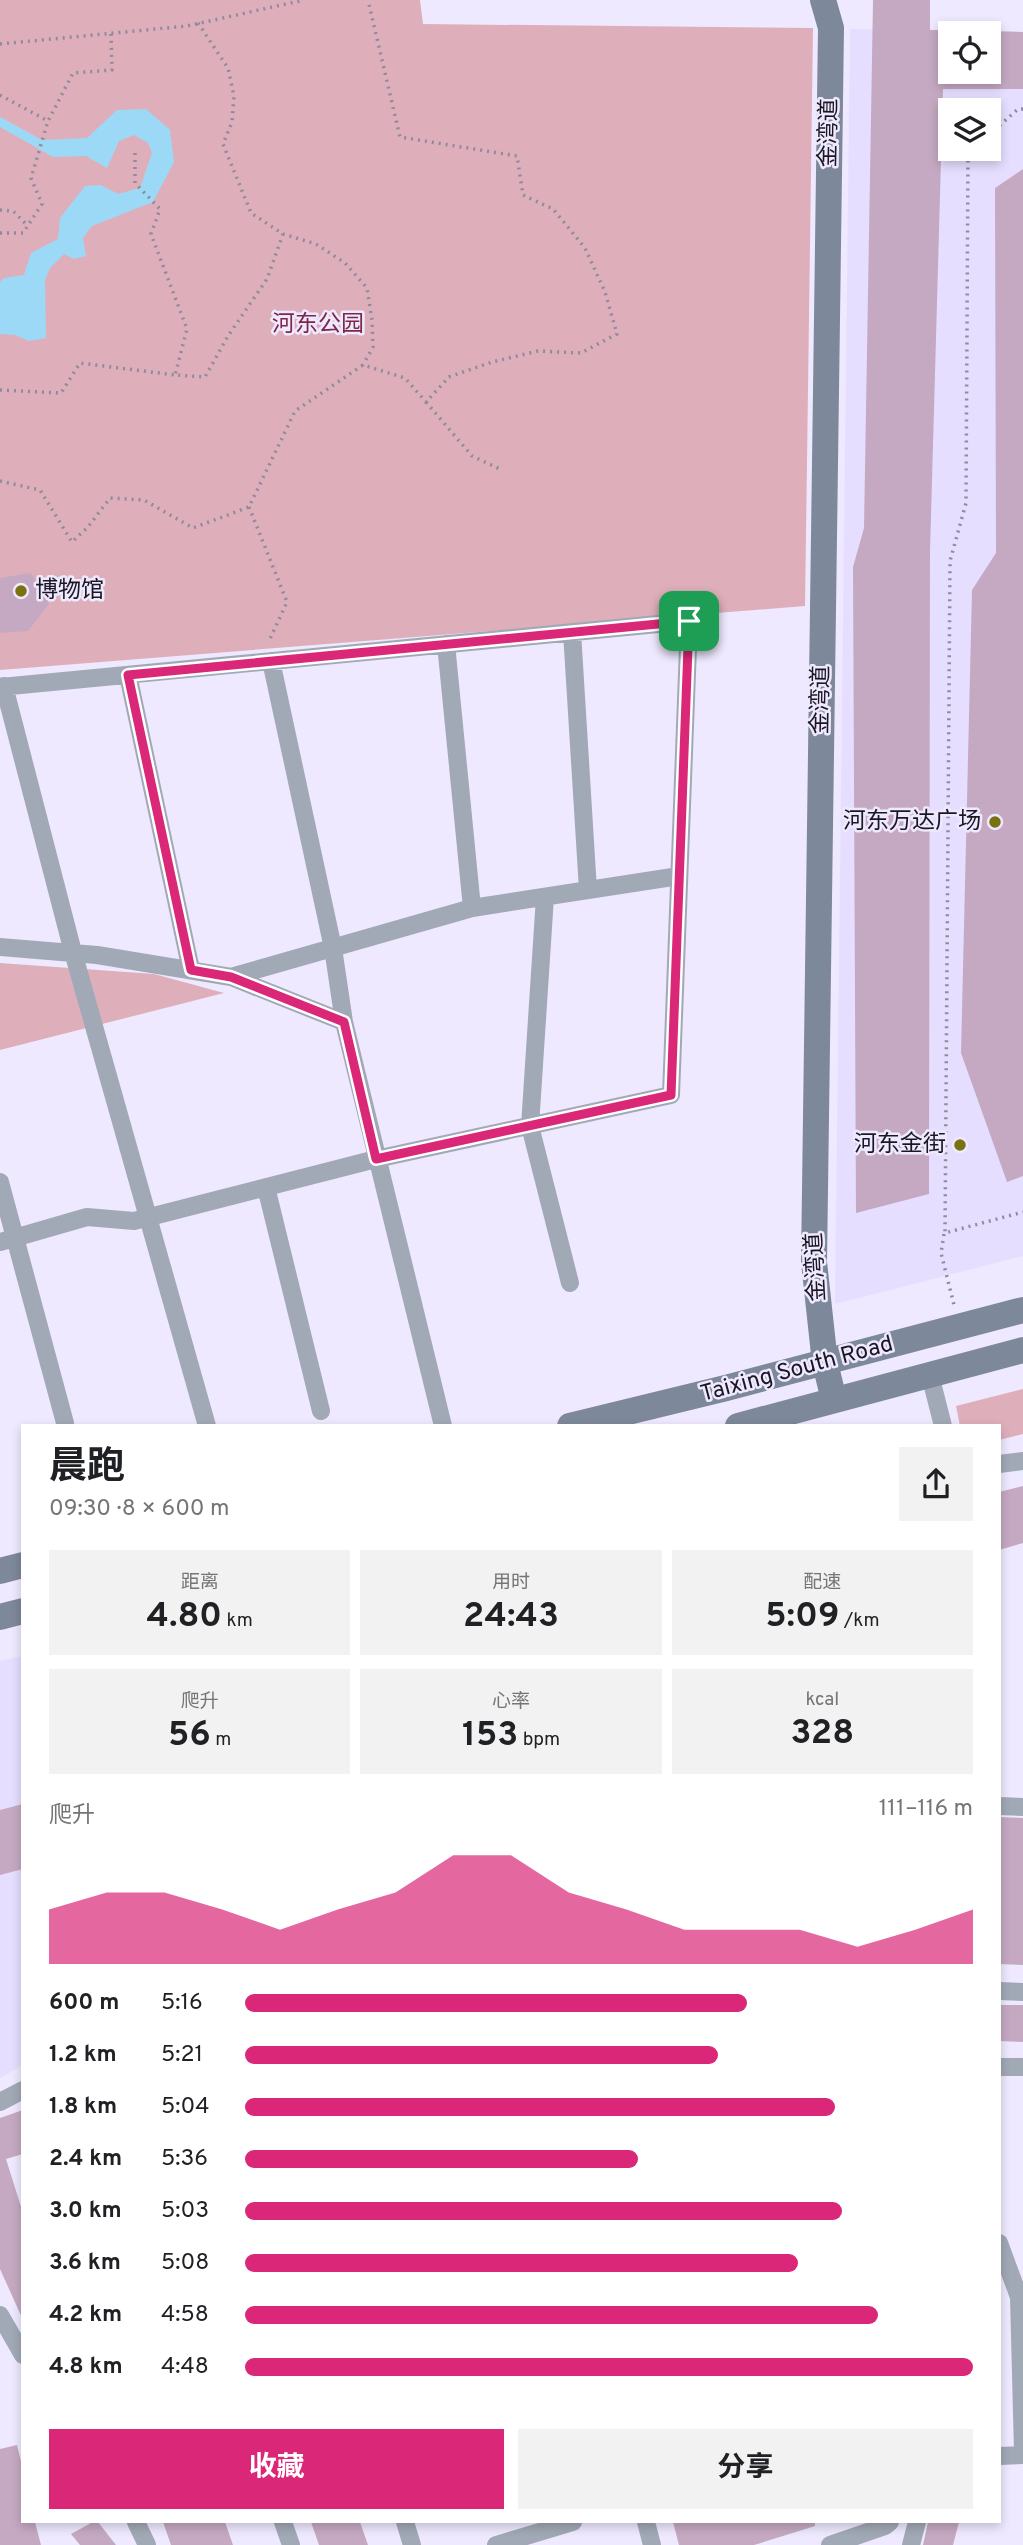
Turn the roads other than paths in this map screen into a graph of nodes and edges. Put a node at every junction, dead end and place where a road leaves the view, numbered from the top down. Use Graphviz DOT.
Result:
graph roads {
  1 [pos="823,0"];
  2 [pos="572,632"];
  3 [pos="446,644"];
  4 [pos="268,655"];
  5 [pos="128,675"];
  6 [pos="2,687"];
  7 [pos="679,876"];
  8 [pos="588,890"];
  9 [pos="545,897"];
  10 [pos="472,908"];
  11 [pos="0,947"];
  12 [pos="332,948"];
  13 [pos="73,952"];
  14 [pos="191,970"];
  15 [pos="231,977"];
  16 [pos="344,1022"];
  17 [pos="530,1126"];
  18 [pos="376,1159"];
  19 [pos="0,1182"];
  20 [pos="267,1187"];
  21 [pos="149,1217"];
  22 [pos="8,1240"];
  23 [pos="570,1283"];
  24 [pos="1023,1310"];
  25 [pos="1023,1350"];
  26 [pos="825,1363"];
  27 [pos="930,1375"];
  28 [pos="834,1401"];
  29 [pos="321,1411"];
  30 [pos="65,1423"];
  31 [pos="206,1424"];
  32 [pos="442,1424"];
  33 [pos="578,1424"];
  34 [pos="746,1424"];
  35 [pos="942,1424"];
  36 [pos="1023,1461"];
  37 [pos="1001,1464"];
  38 [pos="21,1566"];
  39 [pos="0,1571"];
  40 [pos="21,1612"];
  41 [pos="0,1617"];
  42 [pos="1001,1806"];
  43 [pos="1023,1807"];
  44 [pos="1001,1992"];
  45 [pos="1023,1992"];
  46 [pos="1001,2067"];
  47 [pos="1023,2067"];
  48 [pos="21,2091"];
  49 [pos="0,2102"];
  50 [pos="1001,2248"];
  51 [pos="0,2315"];
  52 [pos="21,2352"];
  53 [pos="1022,2392"];
  54 [pos="1023,2454"];
  55 [pos="1001,2456"];
  56 [pos="137,2523"];
  57 [pos="284,2523"];
  58 [pos="405,2523"];
  59 [pos="566,2523"];
  60 [pos="646,2523"];
  61 [pos="889,2523"];
  62 [pos="917,2523"];
  63 [pos="547,2526"];
  64 [pos="148,2545"];
  65 [pos="291,2545"];
  66 [pos="412,2545"];
  67 [pos="496,2545"];
  68 [pos="652,2545"];
  69 [pos="830,2545"];
  70 [pos="911,2545"];
  1 -- 26 [label="street, 金湾道"];
  2 -- 3 [label="street"];
  2 -- 7 [label="street"];
  2 -- 8 [label="street"];
  3 -- 4 [label="street"];
  3 -- 10 [label="street"];
  4 -- 5 [label="street"];
  4 -- 12 [label="street"];
  5 -- 6 [label="street"];
  5 -- 14 [label="street"];
  6 -- 13 [label="street"];
  7 -- 8 [label="street"];
  7 -- 17 [label="street"];
  8 -- 9 [label="street"];
  9 -- 10 [label="street"];
  9 -- 17 [label="street"];
  10 -- 12 [label="street"];
  11 -- 13 [label="street"];
  12 -- 15 [label="street"];
  12 -- 16 [label="street"];
  13 -- 14 [label="street"];
  13 -- 21 [label="street"];
  14 -- 15 [label="street"];
  15 -- 16 [label="street"];
  16 -- 18 [label="street"];
  17 -- 18 [label="street"];
  17 -- 23 [label="street"];
  18 -- 20 [label="street"];
  18 -- 32 [label="street"];
  19 -- 22 [label="street"];
  20 -- 21 [label="street"];
  20 -- 29 [label="street"];
  21 -- 22 [label="street"];
  21 -- 31 [label="street"];
  22 -- 30 [label="street"];
  24 -- 26 [label="street, Taixing South Road"];
  25 -- 27 [label="street, Taixing South Road"];
  26 -- 28 [label="street, 金湾道"];
  26 -- 33 [label="street, Taixing South Road"];
  27 -- 28 [label="street, Taixing South Road"];
  27 -- 35 [label="street"];
  28 -- 34 [label="street, Taixing South Road"];
  36 -- 37 [label="street"];
  38 -- 39 [label="street"];
  40 -- 41 [label="street"];
  42 -- 43 [label="street"];
  44 -- 45 [label="street"];
  46 -- 47 [label="street"];
  48 -- 49 [label="street"];
  50 -- 53 [label="street"];
  51 -- 52 [label="street"];
  53 -- 54 [label="street"];
  54 -- 55 [label="street"];
  56 -- 64 [label="street"];
  57 -- 65 [label="street"];
  58 -- 66 [label="street"];
  59 -- 63 [label="street"];
  60 -- 68 [label="street"];
  61 -- 69 [label="street"];
  62 -- 70 [label="street"];
  63 -- 67 [label="street"];
}
